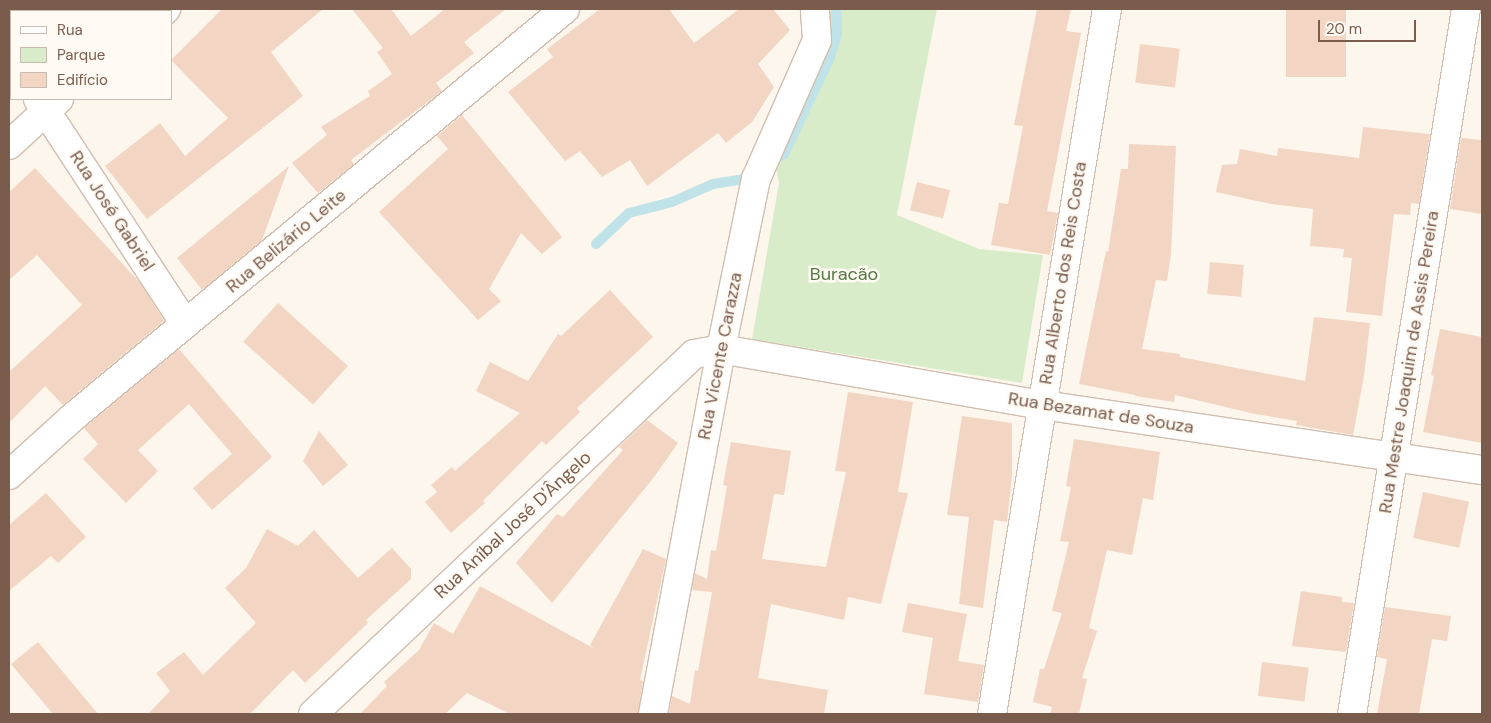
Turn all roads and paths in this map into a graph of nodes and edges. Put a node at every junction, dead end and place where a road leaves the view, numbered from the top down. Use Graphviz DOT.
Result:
graph roads {
  1 [pos="565,9"];
  2 [pos="815,9"];
  3 [pos="1107,9"];
  4 [pos="1466,9"];
  5 [pos="48,102"];
  6 [pos="9,146"];
  7 [pos="185,324"];
  8 [pos="721,349"];
  9 [pos="1042,405"];
  10 [pos="1394,456"];
  11 [pos="1482,470"];
  12 [pos="9,475"];
  13 [pos="313,714"];
  14 [pos="653,714"];
  15 [pos="992,714"];
  16 [pos="1352,714"];
  1 -- 7 [label="street, Rua Belizário Leite"];
  2 -- 8 [label="street, Rua Vicente Carazza"];
  3 -- 9 [label="street, Rua Alberto dos Reis Costa"];
  4 -- 10 [label="street, Rua Mestre Joaquim de Assis Pereira"];
  5 -- 6 [label="street"];
  5 -- 7 [label="street, Rua José Gabriel"];
  7 -- 12 [label="street, Rua Belizário Leite"];
  8 -- 9 [label="street, Rua Bezamat de Souza"];
  8 -- 13 [label="street, Rua Aníbal José D'Ângelo"];
  8 -- 14 [label="street, Rua Vicente Carazza"];
  9 -- 10 [label="street, Rua Bezamat de Souza"];
  9 -- 15 [label="street, Rua Alberto dos Reis Costa"];
  10 -- 11 [label="street, Rua Bezamat de Souza"];
  10 -- 16 [label="street, Rua Mestre Joaquim de Assis Pereira"];
}
